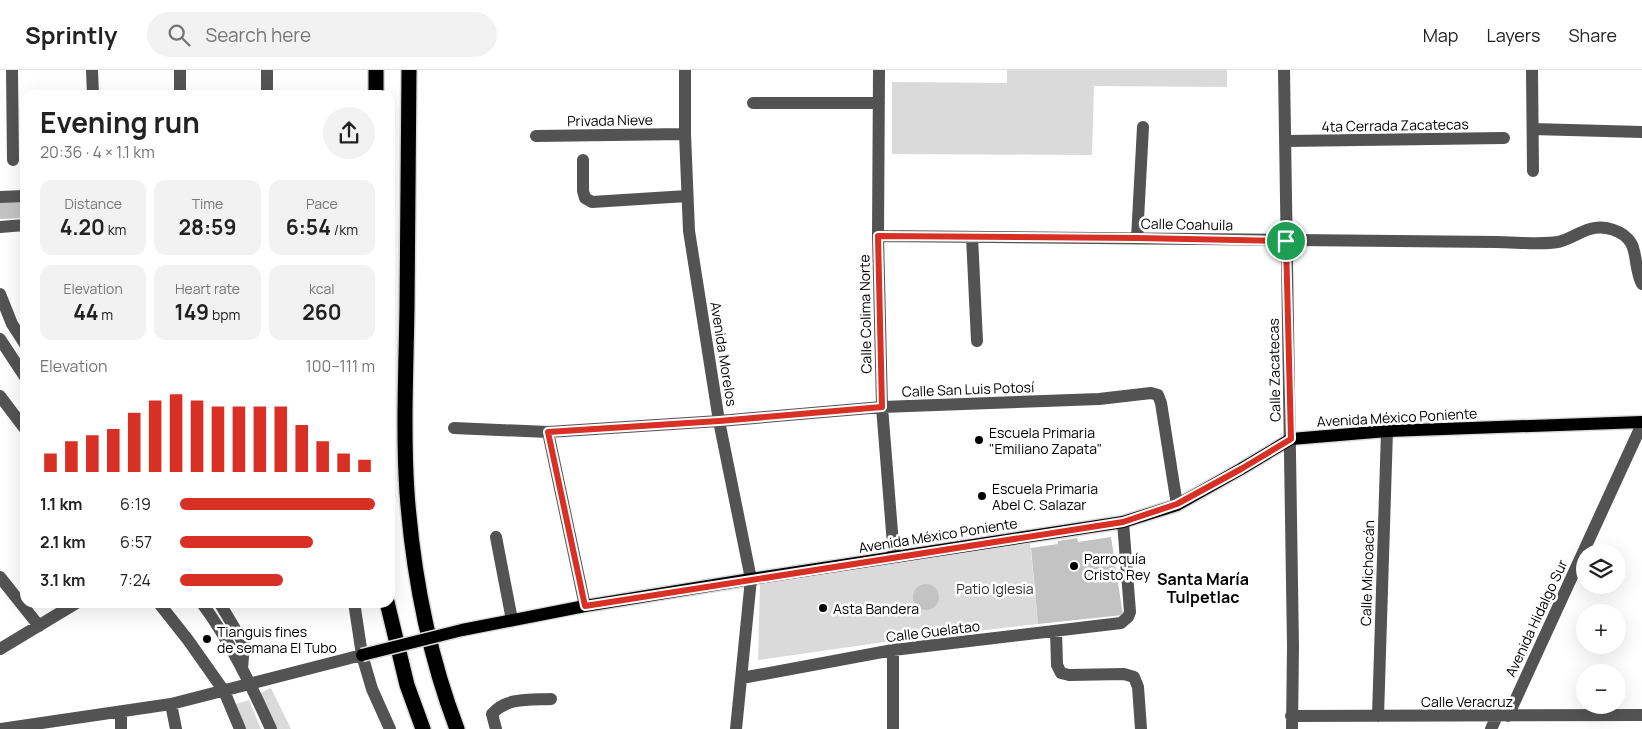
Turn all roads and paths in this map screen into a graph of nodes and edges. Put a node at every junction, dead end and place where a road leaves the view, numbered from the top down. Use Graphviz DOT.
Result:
graph roads {
  1 [pos="12,70"];
  2 [pos="92,70"];
  3 [pos="180,70"];
  4 [pos="267,70"];
  5 [pos="409,70"];
  6 [pos="685,70"];
  7 [pos="879,70"];
  8 [pos="1284,70"];
  9 [pos="1532,70"];
  10 [pos="92,90"];
  11 [pos="180,90"];
  12 [pos="267,90"];
  13 [pos="753,103"];
  14 [pos="879,103"];
  15 [pos="1143,127"];
  16 [pos="1533,129"];
  17 [pos="1642,132"];
  18 [pos="685,134"];
  19 [pos="536,136"];
  20 [pos="1504,138"];
  21 [pos="1286,141"];
  22 [pos="14,160"];
  23 [pos="583,160"];
  24 [pos="1533,171"];
  25 [pos="20,196"];
  26 [pos="687,196"];
  27 [pos="0,197"];
  28 [pos="20,225"];
  29 [pos="0,227"];
  30 [pos="878,236"];
  31 [pos="972,237"];
  32 [pos="1137,238"];
  33 [pos="1286,241"];
  34 [pos="1642,284"];
  35 [pos="0,294"];
  36 [pos="20,336"];
  37 [pos="0,339"];
  38 [pos="977,341"];
  39 [pos="20,369"];
  40 [pos="0,396"];
  41 [pos="882,407"];
  42 [pos="719,421"];
  43 [pos="20,422"];
  44 [pos="1642,423"];
  45 [pos="454,428"];
  46 [pos="1387,431"];
  47 [pos="548,432"];
  48 [pos="1291,439"];
  49 [pos="1177,504"];
  50 [pos="1123,522"];
  51 [pos="496,537"];
  52 [pos="894,557"];
  53 [pos="0,577"];
  54 [pos="751,579"];
  55 [pos="20,602"];
  56 [pos="585,606"];
  57 [pos="25,608"];
  58 [pos="68,608"];
  59 [pos="163,608"];
  60 [pos="206,608"];
  61 [pos="223,608"];
  62 [pos="355,608"];
  63 [pos="388,608"];
  64 [pos="512,620"];
  65 [pos="39,626"];
  66 [pos="1056,631"];
  67 [pos="0,649"];
  68 [pos="893,650"];
  69 [pos="362,655"];
  70 [pos="242,669"];
  71 [pos="742,678"];
  72 [pos="251,684"];
  73 [pos="224,691"];
  74 [pos="551,700"];
  75 [pos="171,704"];
  76 [pos="121,712"];
  77 [pos="1378,716"];
  78 [pos="1502,716"];
  79 [pos="1642,716"];
  80 [pos="1292,723"];
  81 [pos="20,728"];
  82 [pos="1,729"];
  83 [pos="122,729"];
  84 [pos="176,729"];
  85 [pos="240,729"];
  86 [pos="271,729"];
  87 [pos="390,729"];
  88 [pos="423,729"];
  89 [pos="457,729"];
  90 [pos="496,729"];
  91 [pos="736,729"];
  92 [pos="893,729"];
  93 [pos="1141,729"];
  94 [pos="1491,729"];
  1 -- 22 [label="street"];
  2 -- 10 [label="street"];
  3 -- 11 [label="street"];
  4 -- 12 [label="street"];
  5 -- 89 [label="highway"];
  6 -- 18 [label="street, Avenida Morelos"];
  7 -- 14 [label="street, Calle Colima Norte"];
  8 -- 21 [label="street, Calle Zacatecas"];
  9 -- 16 [label="street"];
  13 -- 14 [label="street"];
  14 -- 30 [label="street, Calle Colima Norte"];
  15 -- 32 [label="street"];
  16 -- 17 [label="street"];
  16 -- 24 [label="street"];
  18 -- 19 [label="street, Privada Nieve"];
  18 -- 26 [label="street, Avenida Morelos"];
  20 -- 21 [label="street, 4ta Cerrada Zacatecas"];
  21 -- 33 [label="street, Calle Zacatecas"];
  23 -- 26 [label="street"];
  25 -- 27 [label="street"];
  26 -- 42 [label="street, Avenida Morelos"];
  28 -- 29 [label="street"];
  30 -- 31 [label="street, Calle Coahuila"];
  30 -- 41 [label="street, Calle Colima Norte"];
  31 -- 32 [label="street, Calle Coahuila"];
  31 -- 38 [label="street"];
  32 -- 33 [label="street, Calle Coahuila"];
  33 -- 34 [label="street, Calle Coahuila"];
  33 -- 48 [label="street, Calle Zacatecas"];
  35 -- 36 [label="street"];
  37 -- 39 [label="street"];
  40 -- 43 [label="street"];
  41 -- 42 [label="street, Calle San Luis Potosí"];
  41 -- 49 [label="street, Calle San Luis Potosí"];
  41 -- 52 [label="street, Calle Colima Norte"];
  42 -- 47 [label="street, Calle San Luis Potosí"];
  42 -- 54 [label="street, Avenida Morelos"];
  44 -- 46 [label="main road, Avenida México Poniente"];
  44 -- 78 [label="street, Avenida Hidalgo Sur"];
  45 -- 47 [label="street, Calle San Luis Potosí"];
  46 -- 48 [label="main road, Avenida México Poniente"];
  46 -- 77 [label="street, Calle Michoacán"];
  47 -- 56 [label="street"];
  48 -- 49 [label="main road, Avenida México Poniente"];
  48 -- 80 [label="street, Calle Zacatecas"];
  49 -- 50 [label="main road, Avenida México Poniente"];
  50 -- 52 [label="main road, Avenida México Poniente"];
  50 -- 66 [label="street, Calle Guelatao"];
  51 -- 64 [label="street"];
  52 -- 54 [label="main road, Avenida México Poniente"];
  53 -- 55 [label="street"];
  54 -- 56 [label="main road, Avenida México Poniente"];
  54 -- 71 [label="street, Avenida Morelos"];
  56 -- 64 [label="main road, Avenida México Poniente"];
  57 -- 65 [label="street"];
  58 -- 65 [label="street"];
  59 -- 73 [label="street"];
  60 -- 70 [label="street"];
  61 -- 70 [label="street"];
  62 -- 69 [label="street"];
  63 -- 88 [label="highway"];
  64 -- 69 [label="main road, Avenida México Poniente, bridge"];
  65 -- 67 [label="street"];
  66 -- 68 [label="street, Calle Guelatao"];
  66 -- 93 [label="street"];
  68 -- 71 [label="street, Calle Guelatao"];
  68 -- 92 [label="street"];
  69 -- 72 [label="street"];
  69 -- 87 [label="street"];
  70 -- 72 [label="street"];
  71 -- 91 [label="street, Avenida Morelos"];
  72 -- 73 [label="street"];
  72 -- 86 [label="street"];
  73 -- 75 [label="street"];
  73 -- 85 [label="street"];
  74 -- 90 [label="street"];
  75 -- 76 [label="street"];
  75 -- 84 [label="street"];
  76 -- 81 [label="street"];
  76 -- 83 [label="street"];
  77 -- 78 [label="street, Calle Veracruz"];
  77 -- 80 [label="street, Calle Veracruz"];
  78 -- 79 [label="street, Calle Veracruz"];
  78 -- 94 [label="street, Avenida Hidalgo Sur"];
  81 -- 82 [label="street"];
}
